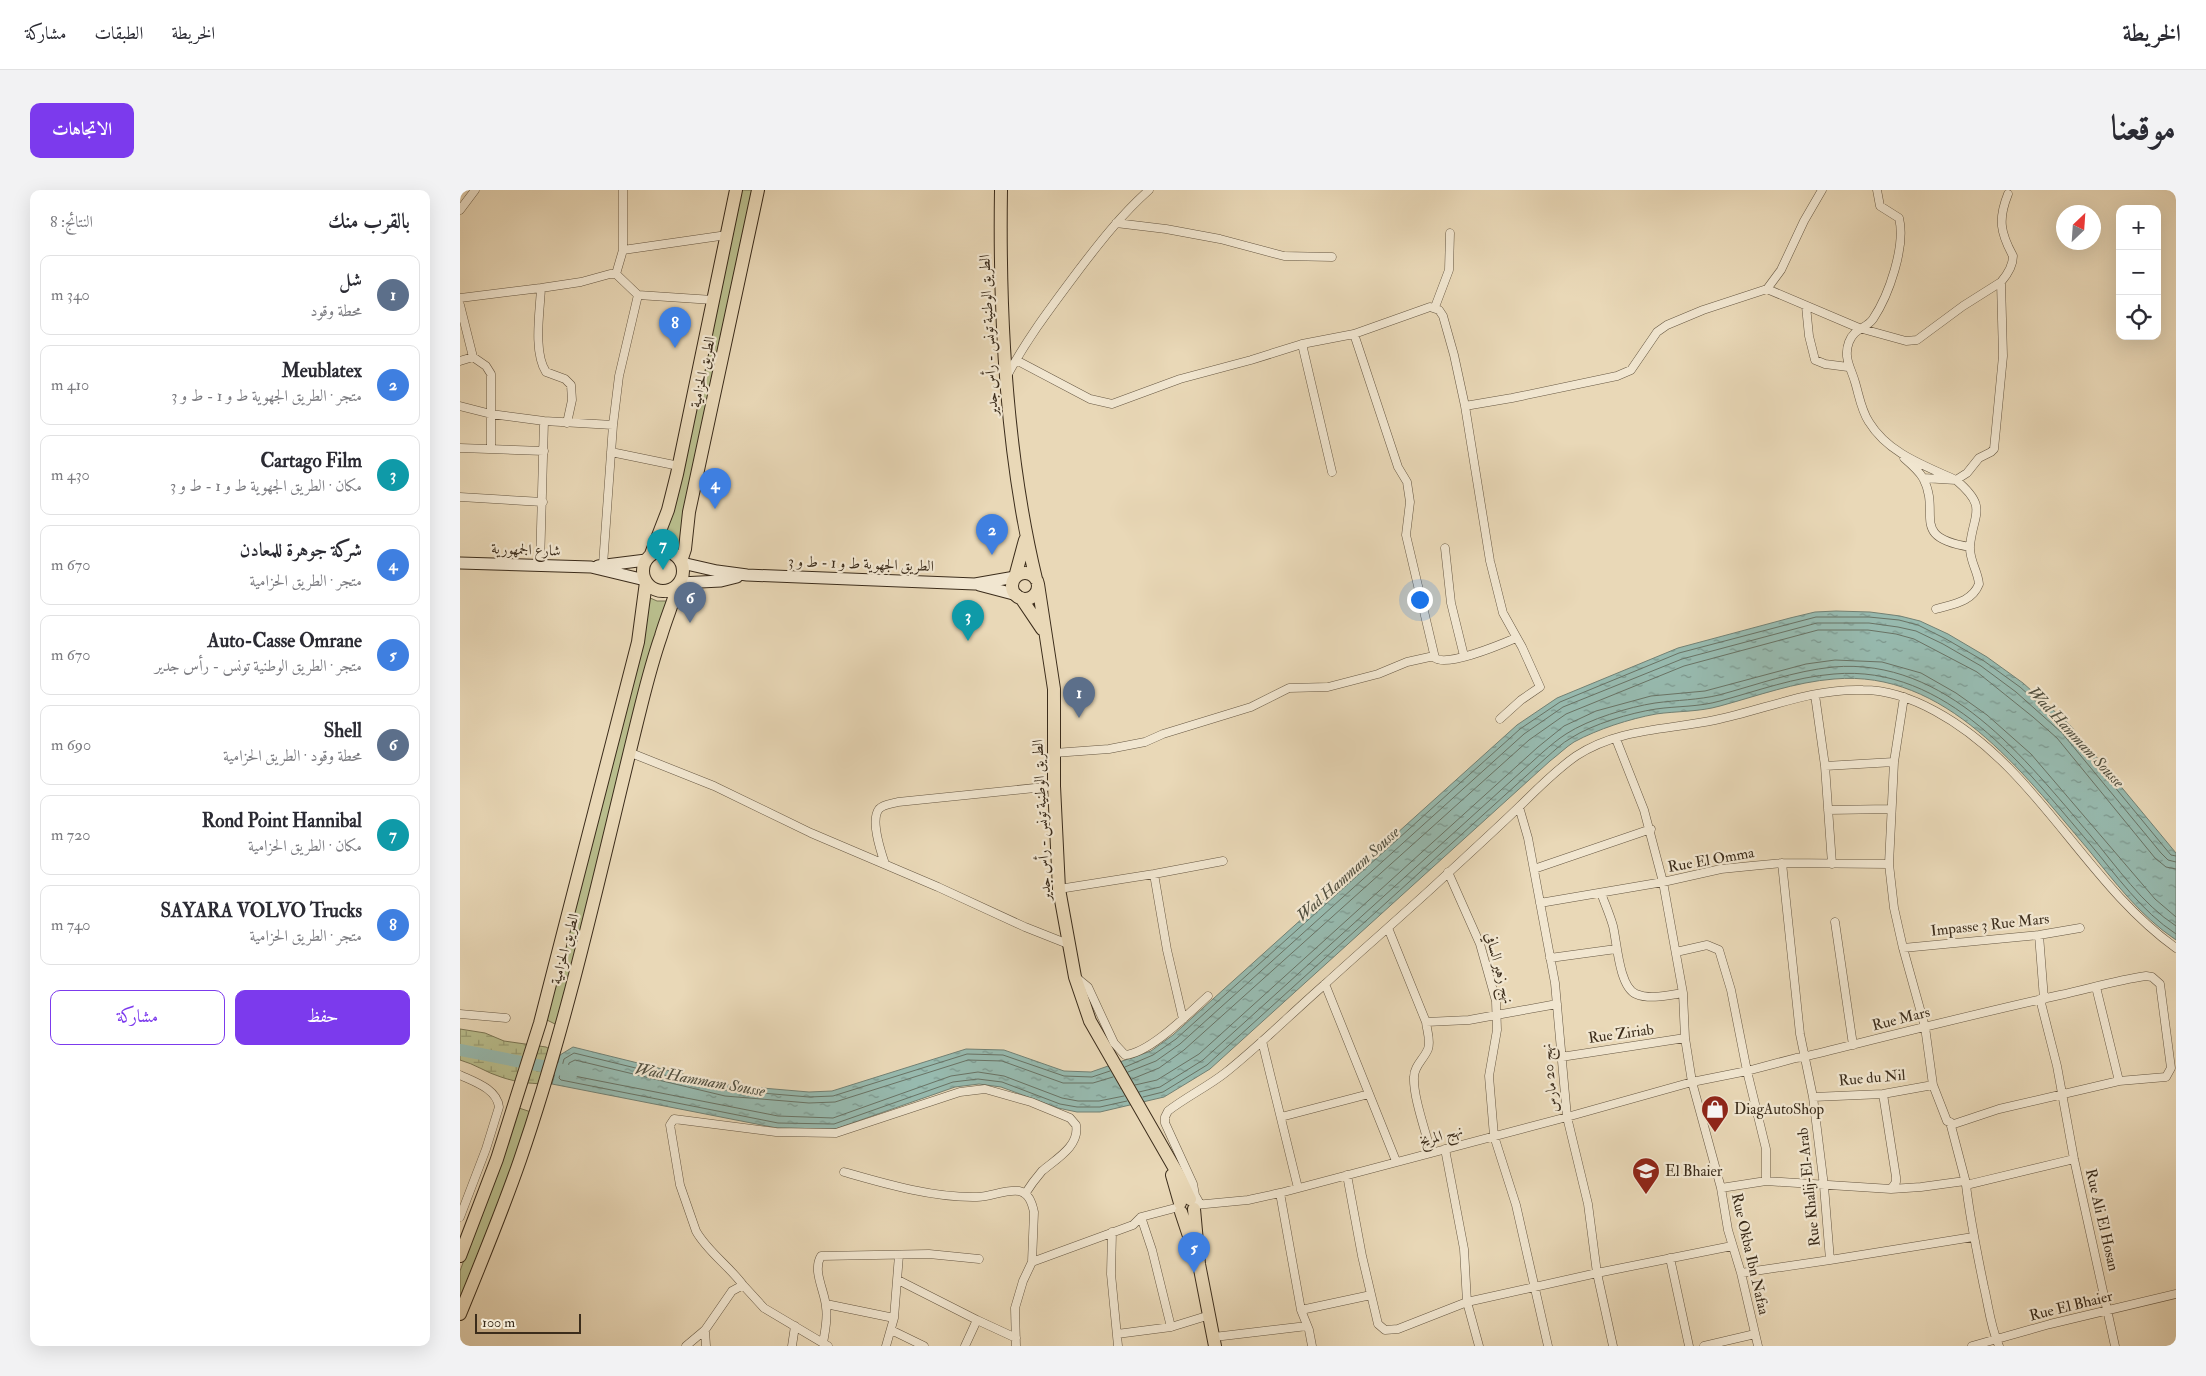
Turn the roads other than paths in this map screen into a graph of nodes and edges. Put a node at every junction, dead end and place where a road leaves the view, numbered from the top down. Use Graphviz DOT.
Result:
graph roads {
  1 [pos="476,190"];
  2 [pos="623,190"];
  3 [pos="736,190"];
  4 [pos="758,190"];
  5 [pos="1001,190"];
  6 [pos="1149,190"];
  7 [pos="1822,190"];
  8 [pos="1877,190"];
  9 [pos="2008,194"];
  10 [pos="460,210"];
  11 [pos="1116,223"];
  12 [pos="1450,233"];
  13 [pos="727,235"];
  14 [pos="623,250"];
  15 [pos="1332,257"];
  16 [pos="616,274"];
  17 [pos="2001,282"];
  18 [pos="541,288"];
  19 [pos="1767,289"];
  20 [pos="638,295"];
  21 [pos="460,298"];
  22 [pos="713,300"];
  23 [pos="460,305"];
  24 [pos="1806,306"];
  25 [pos="1435,307"];
  26 [pos="1859,328"];
  27 [pos="1354,334"];
  28 [pos="1302,344"];
  29 [pos="473,357"];
  30 [pos="1016,360"];
  31 [pos="460,361"];
  32 [pos="1848,367"];
  33 [pos="1005,380"];
  34 [pos="460,406"];
  35 [pos="1465,406"];
  36 [pos="491,414"];
  37 [pos="544,421"];
  38 [pos="567,423"];
  39 [pos="614,425"];
  40 [pos="460,448"];
  41 [pos="491,449"];
  42 [pos="544,451"];
  43 [pos="612,452"];
  44 [pos="1900,453"];
  45 [pos="679,466"];
  46 [pos="1332,472"];
  47 [pos="1923,478"];
  48 [pos="1956,480"];
  49 [pos="460,497"];
  50 [pos="543,502"];
  51 [pos="1026,537"];
  52 [pos="1970,547"];
  53 [pos="1445,548"];
  54 [pos="649,557"];
  55 [pos="460,562"];
  56 [pos="681,562"];
  57 [pos="540,566"];
  58 [pos="597,566"];
  59 [pos="747,575"];
  60 [pos="1015,577"];
  61 [pos="645,581"];
  62 [pos="1037,582"];
  63 [pos="679,584"];
  64 [pos="975,584"];
  65 [pos="1019,597"];
  66 [pos="1936,609"];
  67 [pos="1046,635"];
  68 [pos="1516,638"];
  69 [pos="1434,656"];
  70 [pos="1464,656"];
  71 [pos="1815,695"];
  72 [pos="1904,697"];
  73 [pos="1500,719"];
  74 [pos="1616,738"];
  75 [pos="631,753"];
  76 [pos="1054,753"];
  77 [pos="1894,762"];
  78 [pos="1825,766"];
  79 [pos="1054,786"];
  80 [pos="1519,807"];
  81 [pos="1891,809"];
  82 [pos="1828,810"];
  83 [pos="1651,829"];
  84 [pos="1223,861"];
  85 [pos="1782,863"];
  86 [pos="885,864"];
  87 [pos="1832,864"];
  88 [pos="1889,864"];
  89 [pos="1534,869"];
  90 [pos="1448,872"];
  91 [pos="1154,874"];
  92 [pos="1663,882"];
  93 [pos="1059,889"];
  94 [pos="1601,893"];
  95 [pos="1540,903"];
  96 [pos="1835,922"];
  97 [pos="1388,928"];
  98 [pos="2080,928"];
  99 [pos="2039,935"];
  100 [pos="1068,944"];
  101 [pos="1903,948"];
  102 [pos="2176,948"];
  103 [pos="1616,949"];
  104 [pos="1676,952"];
  105 [pos="1550,958"];
  106 [pos="1075,977"];
  107 [pos="1325,984"];
  108 [pos="2096,987"];
  109 [pos="1683,993"];
  110 [pos="1208,996"];
  111 [pos="2042,999"];
  112 [pos="1558,1004"];
  113 [pos="460,1014"];
  114 [pos="1497,1016"];
  115 [pos="506,1018"];
  116 [pos="1183,1018"];
  117 [pos="1426,1022"];
  118 [pos="1925,1027"];
  119 [pos="1685,1038"];
  120 [pos="1262,1041"];
  121 [pos="1853,1045"];
  122 [pos="1561,1057"];
  123 [pos="1803,1057"];
  124 [pos="1747,1071"];
  125 [pos="460,1076"];
  126 [pos="2119,1081"];
  127 [pos="1692,1082"];
  128 [pos="1933,1085"];
  129 [pos="1369,1094"];
  130 [pos="1883,1094"];
  131 [pos="2061,1094"];
  132 [pos="1813,1097"];
  133 [pos="1281,1117"];
  134 [pos="1567,1117"];
  135 [pos="1950,1122"];
  136 [pos="1494,1136"];
  137 [pos="1445,1149"];
  138 [pos="1431,1153"];
  139 [pos="2074,1159"];
  140 [pos="1396,1161"];
  141 [pos="844,1172"];
  142 [pos="1347,1176"];
  143 [pos="1766,1181"];
  144 [pos="1965,1183"];
  145 [pos="1824,1186"];
  146 [pos="1298,1188"];
  147 [pos="1721,1188"];
  148 [pos="1891,1189"];
  149 [pos="1280,1193"];
  150 [pos="1025,1194"];
  151 [pos="1188,1206"];
  152 [pos="460,1217"];
  153 [pos="1141,1217"];
  154 [pos="1112,1232"];
  155 [pos="1973,1237"];
  156 [pos="1732,1246"];
  157 [pos="899,1255"];
  158 [pos="460,1256"];
  159 [pos="1670,1258"];
  160 [pos="979,1259"];
  161 [pos="1830,1260"];
  162 [pos="1032,1262"];
  163 [pos="1597,1273"];
  164 [pos="1741,1273"];
  165 [pos="898,1280"];
  166 [pos="743,1284"];
  167 [pos="1534,1288"];
  168 [pos="2176,1294"];
  169 [pos="1372,1295"];
  170 [pos="1467,1302"];
  171 [pos="826,1304"];
  172 [pos="1301,1310"];
  173 [pos="2108,1310"];
  174 [pos="460,1314"];
  175 [pos="1210,1315"];
  176 [pos="894,1318"];
  177 [pos="977,1320"];
  178 [pos="795,1326"];
  179 [pos="1307,1326"];
  180 [pos="1171,1327"];
  181 [pos="705,1330"];
  182 [pos="891,1330"];
  183 [pos="1117,1334"];
  184 [pos="1755,1334"];
  185 [pos="1016,1342"];
  186 [pos="1215,1342"];
  187 [pos="1997,1343"];
  188 [pos="825,1345"];
  189 [pos="686,1346"];
  190 [pos="706,1346"];
  191 [pos="792,1346"];
  192 [pos="886,1346"];
  193 [pos="924,1346"];
  194 [pos="965,1346"];
  195 [pos="1118,1346"];
  196 [pos="1312,1346"];
  197 [pos="1479,1346"];
  198 [pos="1548,1346"];
  199 [pos="1613,1346"];
  200 [pos="1689,1346"];
  201 [pos="1704,1346"];
  202 [pos="1758,1346"];
  203 [pos="1972,1346"];
  204 [pos="2115,1346"];
  1 -- 10 [label="street"];
  2 -- 14 [label="street"];
  3 -- 13 [label="main road, الطريق الحزامية"];
  4 -- 56 [label="main road, الطريق الحزامية"];
  5 -- 33 [label="main road, الطريق الوطنية تونس - رأس جدير"];
  6 -- 11 [label="street"];
  7 -- 19 [label="street"];
  8 -- 26 [label="street"];
  9 -- 17 [label="street"];
  11 -- 15 [label="street"];
  11 -- 30 [label="street"];
  12 -- 25 [label="street"];
  13 -- 14 [label="street"];
  13 -- 22 [label="main road, الطريق الحزامية"];
  14 -- 16 [label="street"];
  16 -- 18 [label="street"];
  16 -- 20 [label="street"];
  17 -- 26 [label="street"];
  17 -- 48 [label="street"];
  18 -- 21 [label="street"];
  18 -- 38 [label="street"];
  19 -- 24 [label="street"];
  19 -- 35 [label="street"];
  20 -- 22 [label="street"];
  20 -- 39 [label="street"];
  22 -- 45 [label="main road, الطريق الحزامية"];
  23 -- 29 [label="street"];
  24 -- 26 [label="street"];
  24 -- 32 [label="street"];
  25 -- 27 [label="street"];
  25 -- 35 [label="street"];
  26 -- 32 [label="street"];
  27 -- 28 [label="street"];
  27 -- 69 [label="street"];
  28 -- 30 [label="street"];
  28 -- 46 [label="street"];
  29 -- 31 [label="street"];
  29 -- 36 [label="street"];
  30 -- 33 [label="street"];
  32 -- 44 [label="street"];
  33 -- 51 [label="main road, الطريق الوطنية تونس - رأس جدير"];
  34 -- 36 [label="street"];
  35 -- 68 [label="street"];
  36 -- 37 [label="street"];
  36 -- 41 [label="street"];
  37 -- 38 [label="street"];
  37 -- 42 [label="street"];
  38 -- 39 [label="street"];
  39 -- 43 [label="street"];
  40 -- 41 [label="street"];
  41 -- 42 [label="street"];
  42 -- 50 [label="street"];
  43 -- 45 [label="street"];
  43 -- 58 [label="street"];
  44 -- 47 [label="street"];
  44 -- 48 [label="street"];
  45 -- 54 [label="main road, الطريق الحزامية"];
  47 -- 48 [label="street"];
  47 -- 52 [label="street"];
  48 -- 52 [label="street"];
  49 -- 50 [label="street"];
  50 -- 57 [label="street"];
  51 -- 60 [label="main road, الطريق الوطنية تونس - رأس جدير"];
  51 -- 62 [label="main road, الطريق الوطنية تونس - رأس جدير"];
  52 -- 66 [label="street"];
  53 -- 70 [label="street"];
  54 -- 56 [label="main road"];
  54 -- 58 [label="main road, شارع الجمهورية"];
  54 -- 61 [label="main road, الطريق الحزامية"];
  55 -- 57 [label="main road, شارع الجمهورية"];
  56 -- 59 [label="main road, الطريق الجهوية ط و 1 - ط و 3"];
  56 -- 63 [label="main road, الطريق الحزامية"];
  57 -- 58 [label="main road, شارع الجمهورية"];
  58 -- 61 [label="main road, شارع الجمهورية"];
  59 -- 63 [label="main road, الطريق الجهوية ط و 1 - ط و 3"];
  59 -- 64 [label="main road, الطريق الجهوية ط و 1 - ط و 3"];
  60 -- 62 [label="main road"];
  60 -- 64 [label="main road, الطريق الجهوية ط و 1 - ط و 3"];
  60 -- 65 [label="main road"];
  61 -- 63 [label="main road"];
  61 -- 158 [label="main road, الطريق الحزامية"];
  62 -- 65 [label="main road"];
  62 -- 67 [label="main road, الطريق الوطنية تونس - رأس جدير"];
  63 -- 75 [label="main road, الطريق الحزامية"];
  64 -- 65 [label="main road, الطريق الجهوية ط و 1 - ط و 3"];
  65 -- 67 [label="main road, الطريق الوطنية تونس - رأس جدير"];
  67 -- 76 [label="main road, الطريق الوطنية تونس - رأس جدير"];
  68 -- 70 [label="street"];
  68 -- 73 [label="street"];
  69 -- 70 [label="street"];
  69 -- 76 [label="street"];
  71 -- 72 [label="street"];
  71 -- 74 [label="street"];
  71 -- 78 [label="street"];
  72 -- 77 [label="street"];
  72 -- 102 [label="street"];
  74 -- 80 [label="street"];
  74 -- 83 [label="street, Rue Okba Ibn Nafaa"];
  75 -- 86 [label="street"];
  75 -- 174 [label="main road, الطريق الحزامية"];
  76 -- 79 [label="main road, الطريق الوطنية تونس - رأس جدير"];
  77 -- 78 [label="street"];
  77 -- 81 [label="street"];
  78 -- 82 [label="street"];
  79 -- 86 [label="street"];
  79 -- 93 [label="main road, الطريق الوطنية تونس - رأس جدير"];
  80 -- 89 [label="street, نهج 20 مارس"];
  80 -- 90 [label="street"];
  81 -- 82 [label="street"];
  81 -- 88 [label="street"];
  82 -- 87 [label="street"];
  83 -- 89 [label="street"];
  83 -- 92 [label="street, Rue Okba Ibn Nafaa"];
  84 -- 91 [label="street"];
  85 -- 87 [label="street, Rue El Omma"];
  85 -- 92 [label="street, Rue El Omma"];
  85 -- 123 [label="street, Rue Khalij-El-Arab"];
  86 -- 100 [label="street"];
  87 -- 88 [label="street, Rue El Omma"];
  88 -- 101 [label="street"];
  89 -- 95 [label="street, نهج 20 مارس"];
  90 -- 97 [label="street"];
  90 -- 114 [label="street, نهج زهير السافي"];
  91 -- 93 [label="street"];
  91 -- 116 [label="street"];
  92 -- 94 [label="street, Rue El Omma"];
  92 -- 104 [label="street, Rue Okba Ibn Nafaa"];
  93 -- 100 [label="main road, الطريق الوطنية تونس - رأس جدير"];
  94 -- 95 [label="street, Rue El Omma"];
  94 -- 103 [label="street"];
  95 -- 105 [label="street, نهج 20 مارس"];
  96 -- 121 [label="street"];
  97 -- 107 [label="street"];
  97 -- 117 [label="street"];
  98 -- 99 [label="street, Impasse 3 Rue Mars"];
  99 -- 101 [label="street, Impasse 3 Rue Mars"];
  99 -- 111 [label="street"];
  100 -- 106 [label="main road, الطريق الوطنية تونس - رأس جدير"];
  101 -- 118 [label="street"];
  103 -- 105 [label="street"];
  103 -- 109 [label="street"];
  104 -- 109 [label="street, Rue Okba Ibn Nafaa"];
  104 -- 124 [label="street"];
  105 -- 112 [label="street, نهج 20 مارس"];
  106 -- 116 [label="street"];
  106 -- 151 [label="main road, الطريق الوطنية تونس - رأس جدير"];
  107 -- 120 [label="street"];
  107 -- 129 [label="street"];
  108 -- 111 [label="street, Rue Mars"];
  108 -- 126 [label="street"];
  108 -- 126 [label="street, Rue Mars"];
  109 -- 119 [label="street, Rue Okba Ibn Nafaa"];
  110 -- 116 [label="street"];
  111 -- 118 [label="street, Rue Mars"];
  111 -- 131 [label="street"];
  112 -- 114 [label="street"];
  112 -- 122 [label="street, نهج 20 مارس"];
  113 -- 115 [label="street"];
  114 -- 117 [label="street"];
  114 -- 136 [label="street, نهج زهير السافي"];
  117 -- 138 [label="street"];
  118 -- 121 [label="street, Rue Mars"];
  118 -- 128 [label="street"];
  119 -- 122 [label="street, Rue Ziriab"];
  119 -- 127 [label="street, Rue Okba Ibn Nafaa"];
  120 -- 133 [label="street"];
  120 -- 151 [label="street"];
  121 -- 123 [label="street, Rue Mars"];
  122 -- 134 [label="street, نهج 20 مارس"];
  123 -- 124 [label="street, Rue Mars"];
  123 -- 132 [label="street, Rue Khalij-El-Arab"];
  124 -- 127 [label="street, Rue Mars"];
  124 -- 143 [label="street"];
  125 -- 152 [label="street"];
  126 -- 131 [label="street"];
  127 -- 134 [label="street, نهج المريخ"];
  127 -- 147 [label="street, Rue Okba Ibn Nafaa"];
  128 -- 130 [label="street, Rue du Nil"];
  128 -- 135 [label="street"];
  129 -- 133 [label="street"];
  129 -- 140 [label="street"];
  130 -- 132 [label="street, Rue du Nil"];
  130 -- 148 [label="street"];
  131 -- 135 [label="street"];
  131 -- 139 [label="street"];
  132 -- 145 [label="street, Rue Khalij-El-Arab"];
  133 -- 146 [label="street"];
  134 -- 136 [label="street, نهج المريخ"];
  134 -- 163 [label="street, نهج 20 مارس"];
  135 -- 144 [label="street"];
  136 -- 137 [label="street, نهج المريخ"];
  136 -- 167 [label="street, نهج زهير السافي"];
  137 -- 138 [label="street, نهج المريخ"];
  137 -- 170 [label="street"];
  138 -- 140 [label="street, نهج المريخ"];
  139 -- 144 [label="street, Rue Ali El Hosan"];
  139 -- 173 [label="street, Rue Ali El Hosan"];
  140 -- 142 [label="street, نهج المريخ"];
  141 -- 150 [label="street"];
  142 -- 146 [label="street, نهج المريخ"];
  142 -- 169 [label="street"];
  143 -- 145 [label="street, Rue Ali El Hosan"];
  143 -- 147 [label="street, Rue Ali El Hosan"];
  144 -- 148 [label="street, Rue Ali El Hosan"];
  144 -- 155 [label="street"];
  145 -- 148 [label="street, Rue Ali El Hosan"];
  145 -- 161 [label="street, Rue Khalij-El-Arab"];
  146 -- 149 [label="street, نهج المريخ"];
  147 -- 156 [label="street, Rue Okba Ibn Nafaa"];
  149 -- 151 [label="street, نهج المريخ"];
  149 -- 172 [label="street"];
  150 -- 162 [label="street"];
  150 -- 166 [label="street"];
  151 -- 153 [label="street, نهج المريخ"];
  151 -- 175 [label="main road, الطريق الوطنية تونس - رأس جدير"];
  153 -- 154 [label="street, نهج المريخ"];
  153 -- 180 [label="street"];
  154 -- 162 [label="street, نهج المريخ"];
  154 -- 183 [label="street"];
  155 -- 161 [label="street, Rue Khalij-El-Arab"];
  155 -- 187 [label="street"];
  156 -- 159 [label="street"];
  156 -- 164 [label="street, Rue Okba Ibn Nafaa"];
  157 -- 160 [label="street"];
  157 -- 165 [label="street"];
  157 -- 171 [label="street"];
  159 -- 163 [label="street"];
  159 -- 200 [label="street"];
  161 -- 164 [label="street"];
  162 -- 185 [label="street"];
  163 -- 167 [label="street"];
  163 -- 199 [label="street, نهج 20 مارس"];
  164 -- 184 [label="street, Rue Okba Ibn Nafaa"];
  165 -- 176 [label="street"];
  165 -- 177 [label="street"];
  166 -- 178 [label="street"];
  166 -- 181 [label="street"];
  167 -- 170 [label="street"];
  167 -- 198 [label="street, نهج زهير السافي"];
  168 -- 173 [label="street, Rue El Bhaier"];
  169 -- 170 [label="street"];
  169 -- 172 [label="street"];
  170 -- 197 [label="street"];
  171 -- 176 [label="street"];
  171 -- 188 [label="street"];
  172 -- 179 [label="street"];
  173 -- 187 [label="street, Rue El Bhaier"];
  173 -- 204 [label="street, Rue Ali El Hosan"];
  175 -- 180 [label="street"];
  175 -- 186 [label="main road, الطريق الوطنية تونس - رأس جدير"];
  176 -- 182 [label="street"];
  177 -- 185 [label="street"];
  177 -- 194 [label="street"];
  178 -- 188 [label="street"];
  178 -- 191 [label="street"];
  179 -- 186 [label="street"];
  179 -- 196 [label="street"];
  180 -- 183 [label="street"];
  181 -- 189 [label="street"];
  181 -- 190 [label="street"];
  182 -- 192 [label="street"];
  182 -- 193 [label="street"];
  183 -- 195 [label="street"];
  184 -- 201 [label="street"];
  184 -- 202 [label="street, Rue Okba Ibn Nafaa"];
  187 -- 203 [label="street, Rue El Bhaier"];
}
